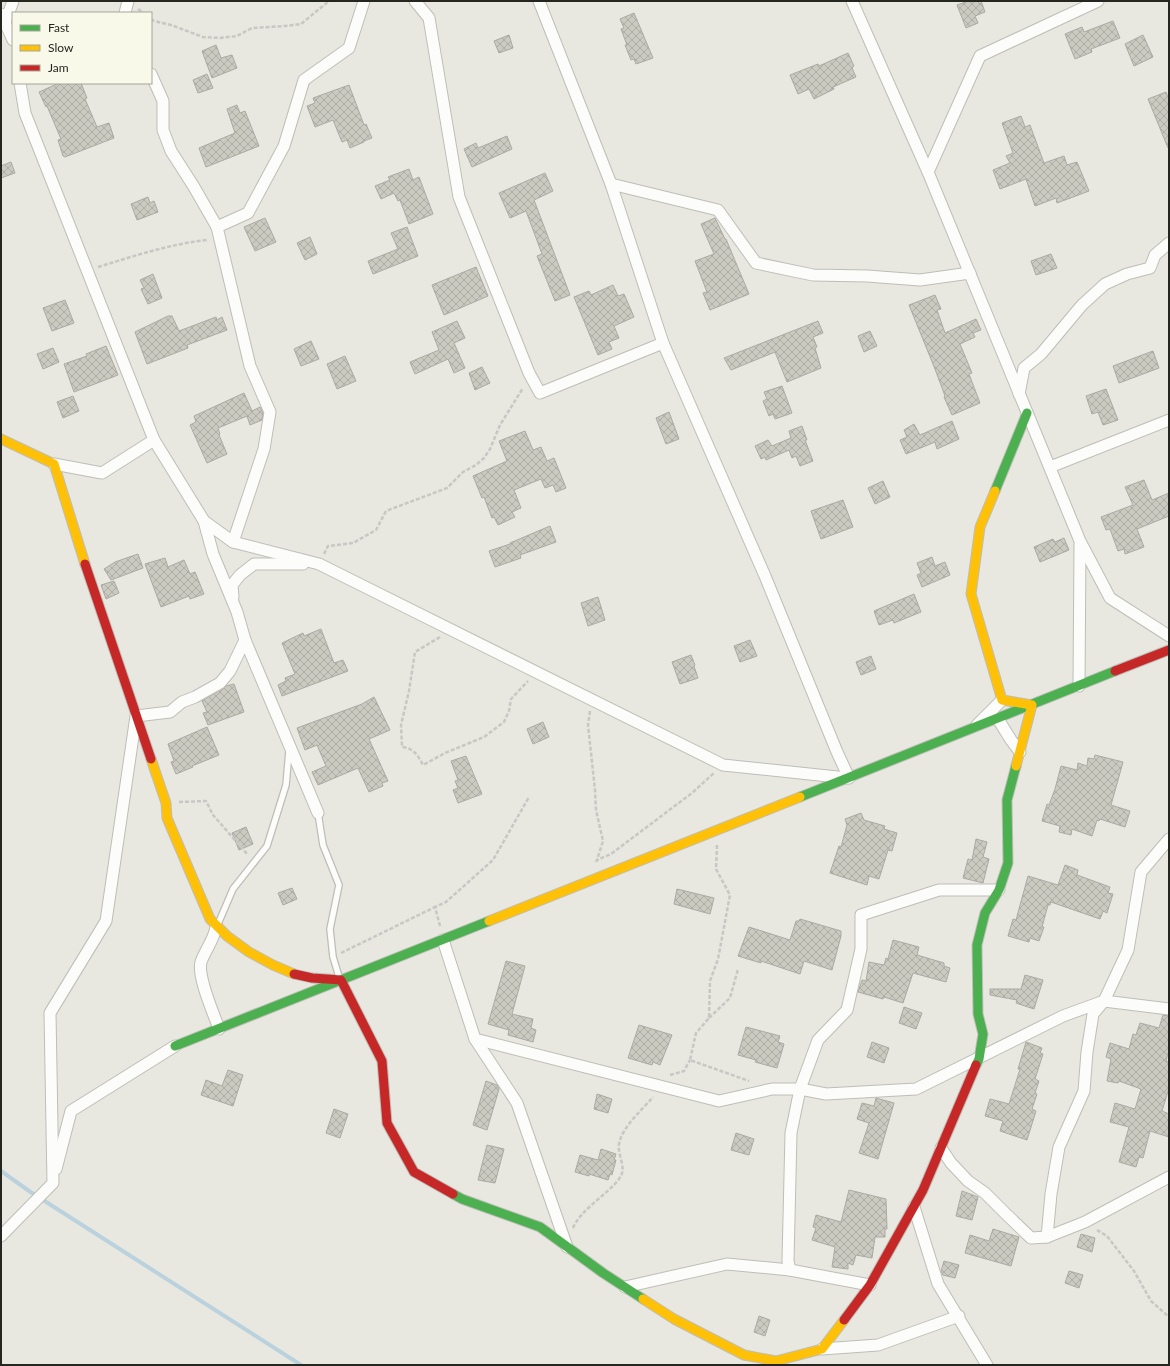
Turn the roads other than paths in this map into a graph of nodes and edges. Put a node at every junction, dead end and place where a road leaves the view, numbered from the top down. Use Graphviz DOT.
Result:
graph roads {
  1 [pos="13,1"];
  2 [pos="128,1"];
  3 [pos="364,1"];
  4 [pos="415,1"];
  5 [pos="539,1"];
  6 [pos="852,1"];
  7 [pos="1098,1"];
  8 [pos="125,12"];
  9 [pos="3,18"];
  10 [pos="12,38"];
  11 [pos="152,76"];
  12 [pos="20,84"];
  13 [pos="928,172"];
  14 [pos="611,184"];
  15 [pos="217,226"];
  16 [pos="1169,243"];
  17 [pos="970,273"];
  18 [pos="663,343"];
  19 [pos="1020,394"];
  20 [pos="1027,413"];
  21 [pos="1169,420"];
  22 [pos="1,439"];
  23 [pos="154,440"];
  24 [pos="54,464"];
  25 [pos="1050,467"];
  26 [pos="204,520"];
  27 [pos="1080,541"];
  28 [pos="233,542"];
  29 [pos="319,564"];
  30 [pos="233,602"];
  31 [pos="1169,636"];
  32 [pos="245,640"];
  33 [pos="1169,650"];
  34 [pos="1079,686"];
  35 [pos="1002,700"];
  36 [pos="1032,705"];
  37 [pos="136,716"];
  38 [pos="998,719"];
  39 [pos="973,728"];
  40 [pos="290,745"];
  41 [pos="1020,752"];
  42 [pos="849,778"];
  43 [pos="318,813"];
  44 [pos="1169,839"];
  45 [pos="999,890"];
  46 [pos="216,927"];
  47 [pos="443,940"];
  48 [pos="341,980"];
  49 [pos="1104,1001"];
  50 [pos="1169,1009"];
  51 [pos="219,1029"];
  52 [pos="475,1039"];
  53 [pos="174,1046"];
  54 [pos="979,1059"];
  55 [pos="800,1089"];
  56 [pos="941,1148"];
  57 [pos="1169,1177"];
  58 [pos="53,1183"];
  59 [pos="914,1207"];
  60 [pos="1,1236"];
  61 [pos="1047,1237"];
  62 [pos="567,1246"];
  63 [pos="790,1270"];
  64 [pos="870,1285"];
  65 [pos="625,1287"];
  66 [pos="959,1316"];
  67 [pos="822,1348"];
  68 [pos="987,1365"];
  1 -- 9 [label="street"];
  2 -- 8 [label="street"];
  3 -- 15 [label="street"];
  4 -- 18 [label="street"];
  5 -- 14 [label="street"];
  6 -- 13 [label="street"];
  7 -- 13 [label="street"];
  9 -- 10 [label="street"];
  11 -- 15 [label="street"];
  12 -- 23 [label="street"];
  13 -- 17 [label="street"];
  14 -- 17 [label="street"];
  14 -- 18 [label="street"];
  15 -- 28 [label="street"];
  16 -- 19 [label="street"];
  17 -- 19 [label="street"];
  18 -- 42 [label="street"];
  19 -- 20 [label="street"];
  20 -- 25 [label="street"];
  20 -- 35 [label="street"];
  21 -- 25 [label="street"];
  22 -- 24 [label="street"];
  23 -- 24 [label="street"];
  23 -- 26 [label="street"];
  24 -- 37 [label="street"];
  25 -- 27 [label="street"];
  26 -- 28 [label="street"];
  26 -- 30 [label="street"];
  27 -- 31 [label="street"];
  27 -- 34 [label="street"];
  28 -- 29 [label="street"];
  29 -- 30 [label="street"];
  29 -- 42 [label="street"];
  30 -- 32 [label="street"];
  32 -- 37 [label="street"];
  32 -- 40 [label="street"];
  33 -- 34 [label="street"];
  34 -- 36 [label="street"];
  35 -- 36 [label="street"];
  35 -- 39 [label="street"];
  36 -- 38 [label="street"];
  36 -- 41 [label="street"];
  37 -- 46 [label="street"];
  37 -- 58 [label="street"];
  38 -- 39 [label="street"];
  38 -- 41 [label="street"];
  39 -- 42 [label="street"];
  40 -- 43 [label="street"];
  40 -- 46 [label="lane"];
  41 -- 45 [label="street"];
  42 -- 47 [label="street"];
  43 -- 48 [label="lane"];
  44 -- 49 [label="street"];
  45 -- 54 [label="street"];
  45 -- 55 [label="street"];
  46 -- 48 [label="street"];
  46 -- 51 [label="street"];
  47 -- 48 [label="street"];
  47 -- 52 [label="street"];
  48 -- 51 [label="street"];
  48 -- 62 [label="street"];
  49 -- 50 [label="street"];
  49 -- 54 [label="street"];
  49 -- 61 [label="street"];
  51 -- 53 [label="street"];
  52 -- 55 [label="street"];
  52 -- 62 [label="street"];
  53 -- 58 [label="street"];
  54 -- 55 [label="street"];
  54 -- 56 [label="street"];
  55 -- 63 [label="street"];
  56 -- 59 [label="street"];
  56 -- 61 [label="street"];
  57 -- 61 [label="street"];
  58 -- 60 [label="street"];
  59 -- 64 [label="street"];
  59 -- 66 [label="street"];
  62 -- 65 [label="street"];
  63 -- 64 [label="street"];
  63 -- 65 [label="street"];
  64 -- 67 [label="street"];
  65 -- 67 [label="street"];
  66 -- 67 [label="street"];
  66 -- 68 [label="street"];
}
